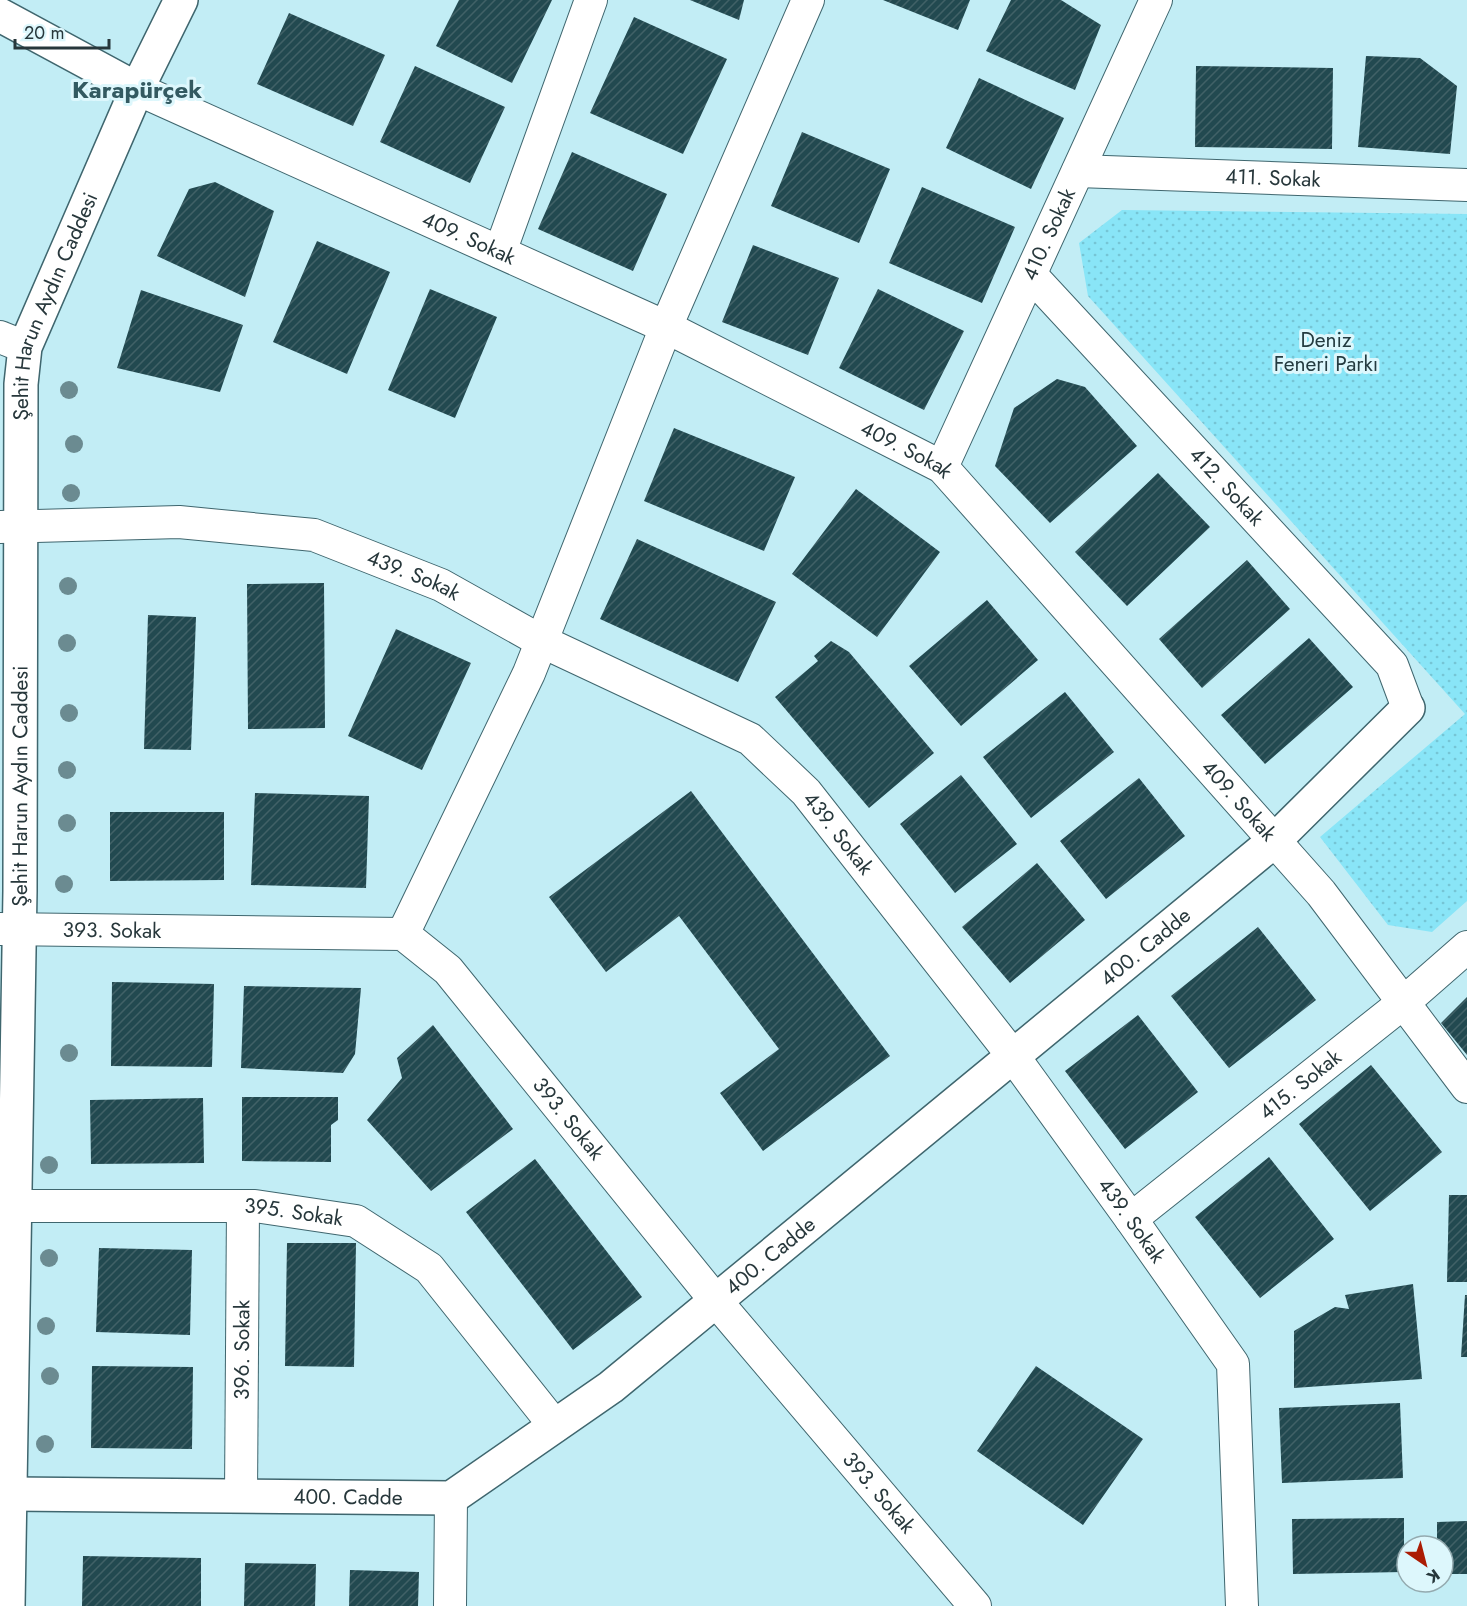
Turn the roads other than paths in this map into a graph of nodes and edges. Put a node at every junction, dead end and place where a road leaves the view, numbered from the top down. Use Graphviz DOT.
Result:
graph roads {
  1 [pos="181,0"];
  2 [pos="591,0"];
  3 [pos="808,0"];
  4 [pos="1156,0"];
  5 [pos="0,15"];
  6 [pos="136,89"];
  7 [pos="1078,171"];
  8 [pos="1467,185"];
  9 [pos="500,252"];
  10 [pos="1031,275"];
  11 [pos="666,327"];
  12 [pos="13,342"];
  13 [pos="942,467"];
  14 [pos="11,526"];
  15 [pos="541,641"];
  16 [pos="1408,708"];
  17 [pos="1274,841"];
  18 [pos="10,929"];
  19 [pos="403,934"];
  20 [pos="1467,947"];
  21 [pos="1403,1003"];
  22 [pos="1013,1056"];
  23 [pos="1467,1087"];
  24 [pos="7,1206"];
  25 [pos="243,1206"];
  26 [pos="1131,1219"];
  27 [pos="716,1301"];
  28 [pos="555,1426"];
  29 [pos="10,1494"];
  30 [pos="241,1496"];
  31 [pos="452,1498"];
  32 [pos="4,1559"];
  33 [pos="8,1606"];
  34 [pos="450,1606"];
  35 [pos="975,1606"];
  36 [pos="1242,1606"];
  1 -- 6 [label="street, Şehit Harun Aydın Caddesi"];
  2 -- 9 [label="street"];
  3 -- 11 [label="street"];
  4 -- 7 [label="street, 410. Sokak"];
  5 -- 6 [label="street"];
  6 -- 9 [label="street, 409. Sokak"];
  6 -- 12 [label="street, Şehit Harun Aydın Caddesi"];
  7 -- 8 [label="street, 411. Sokak"];
  7 -- 10 [label="street, 410. Sokak"];
  9 -- 11 [label="street, 409. Sokak"];
  10 -- 13 [label="street, 410. Sokak"];
  10 -- 16 [label="street, 412. Sokak"];
  11 -- 13 [label="street, 409. Sokak"];
  11 -- 15 [label="street"];
  12 -- 14 [label="street, Şehit Harun Aydın Caddesi"];
  13 -- 17 [label="street, 409. Sokak"];
  14 -- 15 [label="street, 439. Sokak"];
  14 -- 18 [label="street, Şehit Harun Aydın Caddesi"];
  15 -- 19 [label="street"];
  15 -- 22 [label="street, 439. Sokak"];
  16 -- 17 [label="street, 400. Cadde"];
  17 -- 21 [label="street, 409. Sokak"];
  17 -- 22 [label="street, 400. Cadde"];
  18 -- 19 [label="street, 393. Sokak"];
  18 -- 24 [label="street, Şehit Harun Aydın Caddesi"];
  19 -- 27 [label="street, 393. Sokak"];
  20 -- 21 [label="street, 415. Sokak"];
  21 -- 23 [label="street, 409. Sokak"];
  21 -- 26 [label="street, 415. Sokak"];
  22 -- 26 [label="street, 439. Sokak"];
  22 -- 27 [label="street, 400. Cadde"];
  24 -- 25 [label="street, 395. Sokak"];
  24 -- 29 [label="street, Şehit Harun Aydın Caddesi"];
  25 -- 28 [label="street, 395. Sokak"];
  25 -- 30 [label="street, 396. Sokak"];
  26 -- 36 [label="street, 439. Sokak"];
  27 -- 28 [label="street, 400. Cadde"];
  27 -- 35 [label="street, 393. Sokak"];
  28 -- 31 [label="street, 400. Cadde"];
  29 -- 30 [label="street, 400. Cadde"];
  29 -- 32 [label="street, Şehit Harun Aydın Caddesi"];
  30 -- 31 [label="street, 400. Cadde"];
  31 -- 34 [label="street"];
  32 -- 33 [label="street, Şehit Harun Aydın Caddesi"];
}
